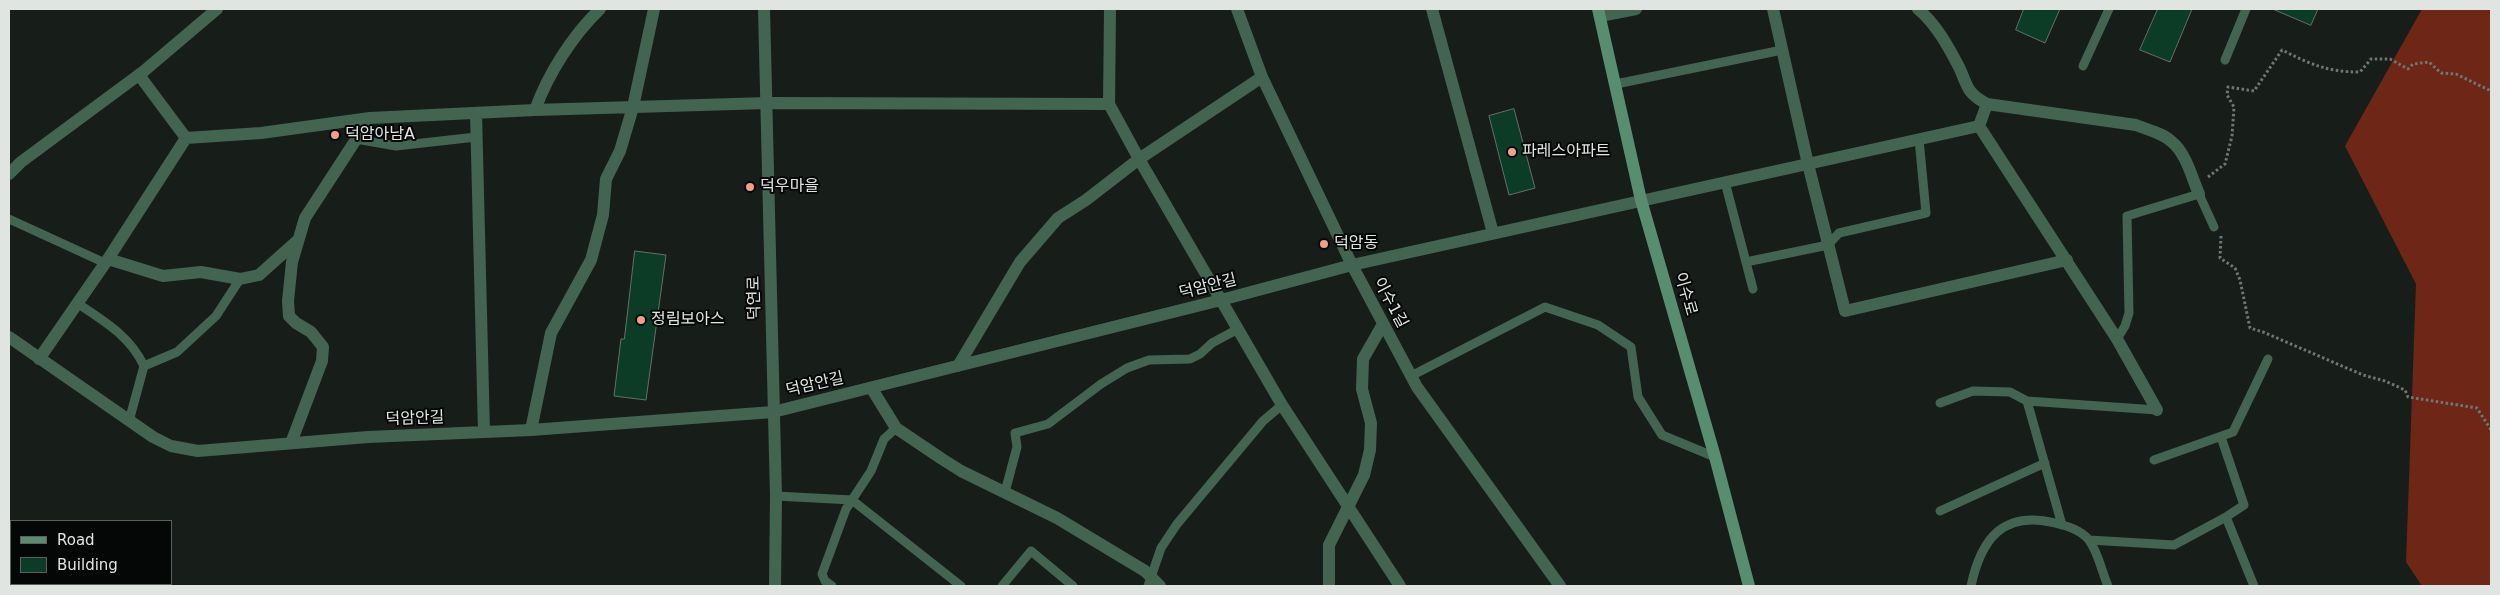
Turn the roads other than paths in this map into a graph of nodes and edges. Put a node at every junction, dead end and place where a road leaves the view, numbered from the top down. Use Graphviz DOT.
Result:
graph roads {
  1 [pos="217,9"];
  2 [pos="600,9"];
  3 [pos="654,9"];
  4 [pos="764,9"];
  5 [pos="1110,9"];
  6 [pos="1238,9"];
  7 [pos="1432,9"];
  8 [pos="1636,9"];
  9 [pos="1773,9"];
  10 [pos="1921,9"];
  11 [pos="2109,9"];
  12 [pos="2246,9"];
  13 [pos="1599,12"];
  14 [pos="1782,50"];
  15 [pos="2225,60"];
  16 [pos="2084,66"];
  17 [pos="139,75"];
  18 [pos="1262,77"];
  19 [pos="1616,84"];
  20 [pos="767,103"];
  21 [pos="1109,104"];
  22 [pos="1986,104"];
  23 [pos="634,107"];
  24 [pos="535,110"];
  25 [pos="476,113"];
  26 [pos="370,118"];
  27 [pos="1979,126"];
  28 [pos="476,137"];
  29 [pos="186,138"];
  30 [pos="356,139"];
  31 [pos="1919,139"];
  32 [pos="1139,159"];
  33 [pos="1808,164"];
  34 [pos="9,174"];
  35 [pos="1726,182"];
  36 [pos="2196,189"];
  37 [pos="1641,200"];
  38 [pos="9,219"];
  39 [pos="2214,228"];
  40 [pos="1493,233"];
  41 [pos="299,239"];
  42 [pos="1828,245"];
  43 [pos="2067,260"];
  44 [pos="106,261"];
  45 [pos="1746,262"];
  46 [pos="1352,265"];
  47 [pos="240,279"];
  48 [pos="1753,289"];
  49 [pos="1221,300"];
  50 [pos="77,303"];
  51 [pos="1383,324"];
  52 [pos="1238,329"];
  53 [pos="9,337"];
  54 [pos="2117,339"];
  55 [pos="39,358"];
  56 [pos="2268,359"];
  57 [pos="144,366"];
  58 [pos="958,366"];
  59 [pos="1411,376"];
  60 [pos="872,389"];
  61 [pos="2027,401"];
  62 [pos="1940,402"];
  63 [pos="1282,405"];
  64 [pos="2156,410"];
  65 [pos="774,412"];
  66 [pos="129,422"];
  67 [pos="896,428"];
  68 [pos="530,430"];
  69 [pos="484,432"];
  70 [pos="2221,437"];
  71 [pos="291,443"];
  72 [pos="1714,457"];
  73 [pos="2154,460"];
  74 [pos="2045,463"];
  75 [pos="1005,492"];
  76 [pos="776,496"];
  77 [pos="852,500"];
  78 [pos="1349,504"];
  79 [pos="1940,511"];
  80 [pos="2226,517"];
  81 [pos="2062,524"];
  82 [pos="2089,540"];
  83 [pos="1150,581"];
  84 [pos="774,586"];
  85 [pos="832,586"];
  86 [pos="961,586"];
  87 [pos="1002,586"];
  88 [pos="1073,586"];
  89 [pos="1160,586"];
  90 [pos="1329,586"];
  91 [pos="1400,586"];
  92 [pos="1560,586"];
  93 [pos="1748,586"];
  94 [pos="1971,586"];
  95 [pos="2108,586"];
  96 [pos="2254,586"];
  1 -- 17 [label="street"];
  2 -- 24 [label="street"];
  3 -- 23 [label="street"];
  4 -- 20 [label="street, 덕연로"];
  5 -- 21 [label="street"];
  6 -- 18 [label="street, 이수1길"];
  7 -- 40 [label="street"];
  8 -- 13 [label="street"];
  9 -- 14 [label="street"];
  10 -- 22 [label="street"];
  11 -- 16 [label="lane"];
  12 -- 15 [label="lane"];
  13 -- 19 [label="main road, 이수로"];
  14 -- 19 [label="lane"];
  14 -- 33 [label="street"];
  17 -- 29 [label="street"];
  17 -- 34 [label="street"];
  18 -- 32 [label="street"];
  18 -- 46 [label="street, 이수1길"];
  19 -- 37 [label="main road, 이수로"];
  20 -- 21 [label="street"];
  20 -- 23 [label="street"];
  20 -- 65 [label="street, 덕연로"];
  21 -- 32 [label="street"];
  22 -- 27 [label="street"];
  22 -- 36 [label="street"];
  23 -- 24 [label="street"];
  23 -- 68 [label="street"];
  24 -- 25 [label="street"];
  25 -- 26 [label="street"];
  25 -- 28 [label="street"];
  26 -- 29 [label="street"];
  26 -- 30 [label="street"];
  27 -- 31 [label="street, 덕암안길"];
  27 -- 43 [label="street"];
  28 -- 30 [label="lane"];
  28 -- 69 [label="street"];
  29 -- 44 [label="street"];
  30 -- 41 [label="street"];
  31 -- 33 [label="street, 덕암안길"];
  31 -- 42 [label="lane"];
  32 -- 49 [label="street"];
  32 -- 58 [label="street"];
  33 -- 35 [label="street, 덕암안길"];
  33 -- 42 [label="street"];
  35 -- 37 [label="street, 덕암안길"];
  35 -- 45 [label="lane"];
  36 -- 39 [label="lane"];
  36 -- 54 [label="lane"];
  37 -- 40 [label="street, 덕암안길"];
  37 -- 72 [label="main road, 이수로"];
  38 -- 44 [label="lane"];
  40 -- 46 [label="street, 덕암안길"];
  41 -- 47 [label="street"];
  41 -- 71 [label="street"];
  42 -- 43 [label="street"];
  42 -- 45 [label="lane"];
  43 -- 54 [label="street"];
  44 -- 47 [label="street"];
  44 -- 50 [label="street"];
  45 -- 48 [label="lane"];
  46 -- 49 [label="street, 덕암안길"];
  46 -- 51 [label="street, 이수1길"];
  47 -- 57 [label="lane"];
  49 -- 52 [label="street"];
  49 -- 58 [label="street, 덕암안길"];
  50 -- 55 [label="street"];
  50 -- 57 [label="lane"];
  51 -- 59 [label="street, 이수1길"];
  51 -- 78 [label="street"];
  52 -- 63 [label="street"];
  52 -- 75 [label="lane"];
  53 -- 55 [label="street, 덕암안길"];
  54 -- 64 [label="street"];
  55 -- 66 [label="street, 덕암안길"];
  56 -- 70 [label="lane"];
  57 -- 66 [label="lane"];
  58 -- 60 [label="street, 덕암안길"];
  59 -- 72 [label="lane"];
  59 -- 92 [label="street, 이수1길"];
  60 -- 65 [label="street, 덕암안길"];
  60 -- 67 [label="street"];
  61 -- 62 [label="lane"];
  61 -- 64 [label="lane"];
  61 -- 74 [label="lane"];
  63 -- 78 [label="street"];
  63 -- 83 [label="lane"];
  65 -- 68 [label="street, 덕암안길"];
  65 -- 76 [label="street, 덕연로"];
  66 -- 71 [label="street, 덕암안길"];
  67 -- 75 [label="street"];
  67 -- 77 [label="lane"];
  68 -- 69 [label="street, 덕암안길"];
  69 -- 71 [label="street, 덕암안길"];
  70 -- 73 [label="lane"];
  70 -- 80 [label="lane"];
  72 -- 93 [label="main road, 이수로"];
  74 -- 79 [label="lane"];
  74 -- 81 [label="lane"];
  75 -- 83 [label="street"];
  76 -- 77 [label="lane"];
  76 -- 84 [label="street, 덕연로"];
  77 -- 85 [label="lane"];
  77 -- 86 [label="lane"];
  78 -- 90 [label="street"];
  78 -- 91 [label="street"];
  80 -- 82 [label="lane"];
  80 -- 96 [label="lane"];
  81 -- 82 [label="lane"];
  81 -- 94 [label="lane"];
  82 -- 95 [label="lane"];
  83 -- 89 [label="street"];
  87 -- 88 [label="lane"];
}
